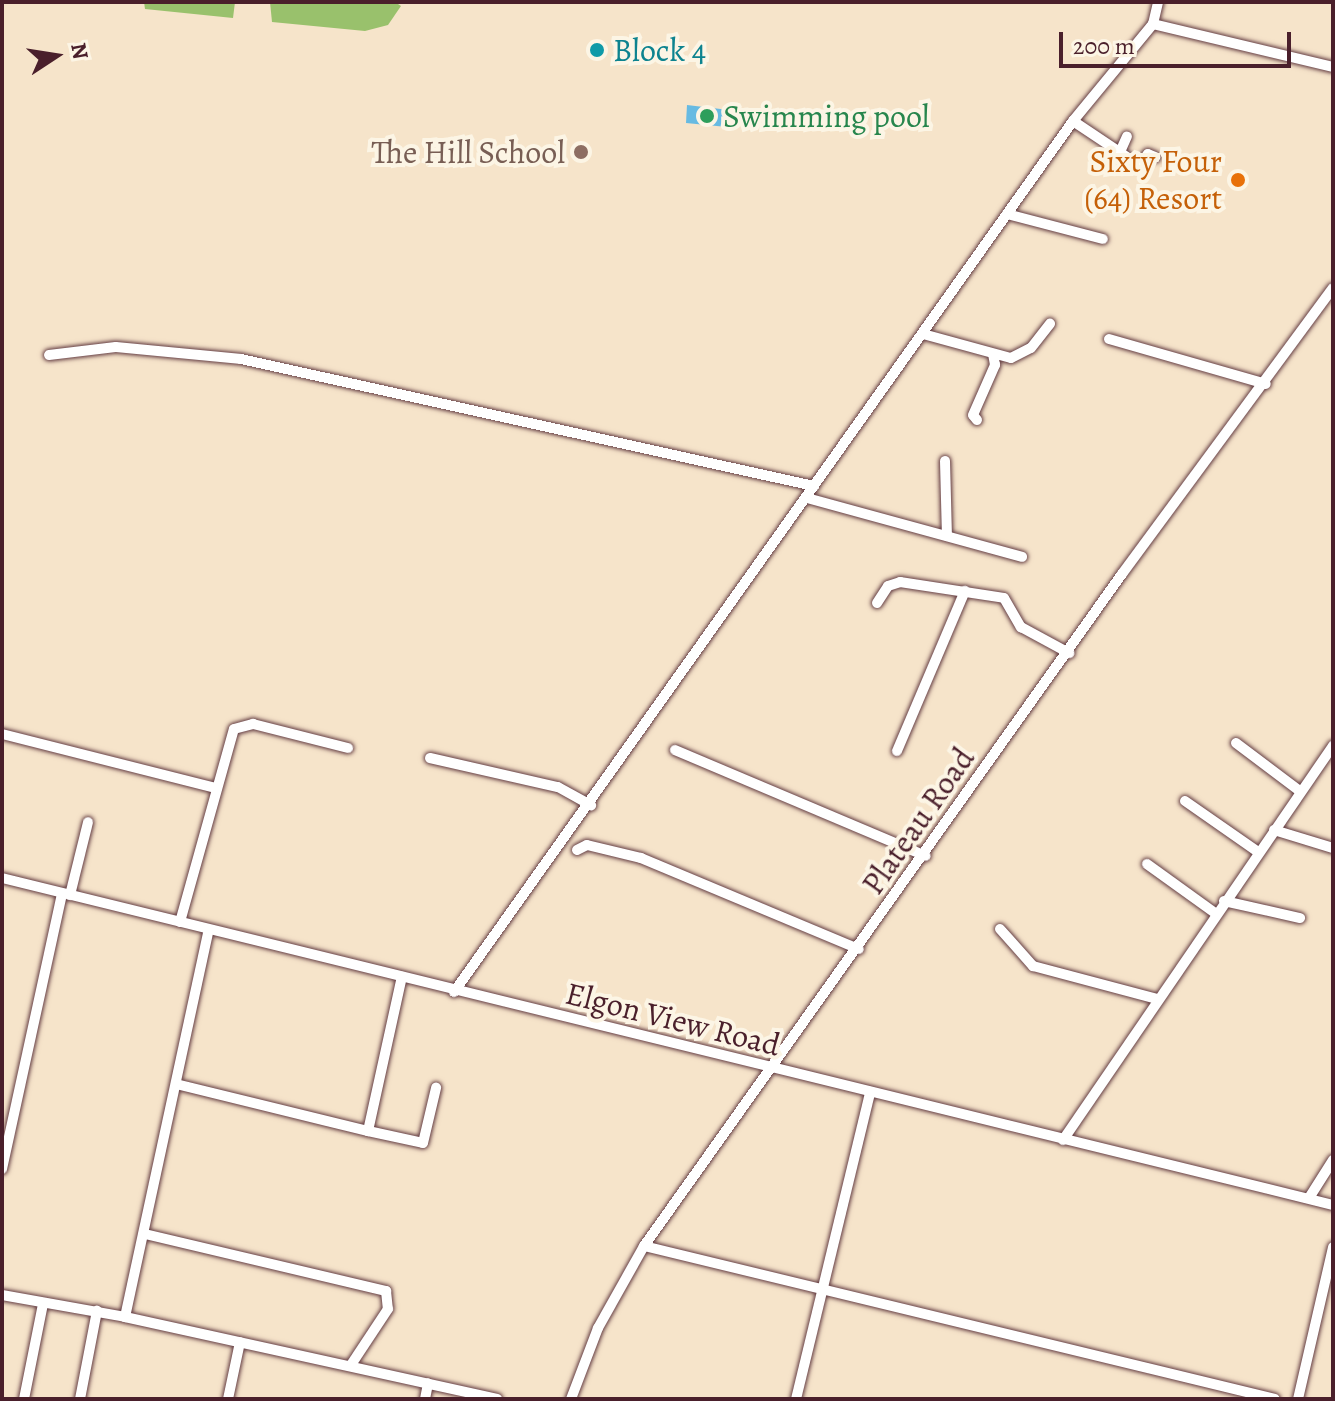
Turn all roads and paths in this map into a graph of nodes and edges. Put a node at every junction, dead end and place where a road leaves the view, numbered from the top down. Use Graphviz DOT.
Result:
graph roads {
  1 [pos="1158,2"];
  2 [pos="1153,24"];
  3 [pos="1333,67"];
  4 [pos="1073,121"];
  5 [pos="1127,136"];
  6 [pos="1120,152"];
  7 [pos="1155,157"];
  8 [pos="1007,214"];
  9 [pos="1103,239"];
  10 [pos="1333,288"];
  11 [pos="1050,324"];
  12 [pos="923,334"];
  13 [pos="1109,339"];
  14 [pos="993,354"];
  15 [pos="49,355"];
  16 [pos="1266,384"];
  17 [pos="977,420"];
  18 [pos="945,461"];
  19 [pos="814,486"];
  20 [pos="807,498"];
  21 [pos="947,536"];
  22 [pos="1022,557"];
  23 [pos="965,591"];
  24 [pos="877,603"];
  25 [pos="1069,653"];
  26 [pos="2,734"];
  27 [pos="1236,743"];
  28 [pos="1333,746"];
  29 [pos="348,748"];
  30 [pos="675,750"];
  31 [pos="897,751"];
  32 [pos="430,758"];
  33 [pos="216,788"];
  34 [pos="1301,792"];
  35 [pos="1185,801"];
  36 [pos="591,805"];
  37 [pos="88,822"];
  38 [pos="1274,830"];
  39 [pos="1333,848"];
  40 [pos="577,850"];
  41 [pos="1258,852"];
  42 [pos="926,856"];
  43 [pos="1147,864"];
  44 [pos="2,878"];
  45 [pos="66,894"];
  46 [pos="1224,901"];
  47 [pos="1215,913"];
  48 [pos="1300,918"];
  49 [pos="180,922"];
  50 [pos="1000,929"];
  51 [pos="209,930"];
  52 [pos="859,949"];
  53 [pos="402,977"];
  54 [pos="454,992"];
  55 [pos="1157,999"];
  56 [pos="768,1069"];
  57 [pos="176,1084"];
  58 [pos="436,1088"];
  59 [pos="870,1092"];
  60 [pos="368,1131"];
  61 [pos="1063,1140"];
  62 [pos="1333,1160"];
  63 [pos="2,1169"];
  64 [pos="1309,1198"];
  65 [pos="1333,1205"];
  66 [pos="145,1234"];
  67 [pos="644,1246"];
  68 [pos="1333,1247"];
  69 [pos="822,1290"];
  70 [pos="2,1295"];
  71 [pos="43,1304"];
  72 [pos="97,1311"];
  73 [pos="125,1317"];
  74 [pos="240,1342"];
  75 [pos="351,1365"];
  76 [pos="428,1383"];
  77 [pos="24,1399"];
  78 [pos="80,1399"];
  79 [pos="228,1399"];
  80 [pos="425,1399"];
  81 [pos="497,1399"];
  82 [pos="571,1399"];
  83 [pos="796,1399"];
  84 [pos="1275,1399"];
  85 [pos="1298,1399"];
  1 -- 2 [label="street"];
  2 -- 3 [label="street"];
  2 -- 4 [label="street"];
  4 -- 6 [label="street"];
  4 -- 8 [label="street"];
  5 -- 6 [label="street"];
  6 -- 7 [label="street"];
  8 -- 9 [label="street"];
  8 -- 12 [label="street"];
  10 -- 16 [label="street, Plateau Road"];
  11 -- 14 [label="street"];
  12 -- 14 [label="street"];
  12 -- 19 [label="street"];
  13 -- 16 [label="street"];
  14 -- 17 [label="street"];
  15 -- 19 [label="street"];
  16 -- 25 [label="street, Plateau Road"];
  18 -- 21 [label="street"];
  19 -- 20 [label="street"];
  20 -- 21 [label="street"];
  20 -- 36 [label="street"];
  21 -- 22 [label="street"];
  23 -- 24 [label="street"];
  23 -- 25 [label="street"];
  23 -- 31 [label="street"];
  25 -- 42 [label="street, Plateau Road"];
  26 -- 33 [label="street"];
  27 -- 34 [label="street"];
  28 -- 34 [label="street"];
  29 -- 33 [label="street"];
  30 -- 42 [label="street"];
  32 -- 36 [label="street"];
  33 -- 49 [label="street"];
  34 -- 38 [label="street"];
  35 -- 41 [label="street"];
  36 -- 54 [label="street"];
  37 -- 45 [label="street"];
  38 -- 39 [label="street"];
  38 -- 41 [label="street"];
  40 -- 52 [label="street"];
  41 -- 46 [label="street"];
  42 -- 52 [label="street, Plateau Road"];
  43 -- 47 [label="street"];
  44 -- 45 [label="street, Elgon View Road"];
  45 -- 49 [label="street, Elgon View Road"];
  45 -- 63 [label="street"];
  46 -- 47 [label="street"];
  46 -- 48 [label="street"];
  47 -- 55 [label="street"];
  49 -- 51 [label="street, Elgon View Road"];
  50 -- 55 [label="street"];
  51 -- 53 [label="street, Elgon View Road"];
  51 -- 57 [label="street"];
  52 -- 56 [label="street, Plateau Road"];
  53 -- 54 [label="street, Elgon View Road"];
  53 -- 60 [label="street"];
  54 -- 56 [label="street, Elgon View Road"];
  55 -- 61 [label="street"];
  56 -- 59 [label="street, Elgon View Road"];
  56 -- 67 [label="street, Plateau Road"];
  57 -- 60 [label="street"];
  57 -- 66 [label="street"];
  58 -- 60 [label="street"];
  59 -- 61 [label="street, Elgon View Road"];
  59 -- 69 [label="street"];
  61 -- 64 [label="street, Elgon View Road"];
  62 -- 64 [label="street"];
  64 -- 65 [label="street, Elgon View Road"];
  66 -- 73 [label="street"];
  66 -- 75 [label="street"];
  67 -- 69 [label="street"];
  67 -- 82 [label="street, Plateau Road"];
  68 -- 85 [label="street"];
  69 -- 83 [label="street"];
  69 -- 84 [label="street"];
  70 -- 71 [label="street"];
  71 -- 72 [label="street"];
  71 -- 77 [label="street"];
  72 -- 73 [label="street"];
  72 -- 78 [label="street"];
  73 -- 74 [label="street"];
  74 -- 75 [label="street"];
  74 -- 79 [label="street"];
  75 -- 76 [label="street"];
  76 -- 80 [label="street"];
  76 -- 81 [label="street"];
}
